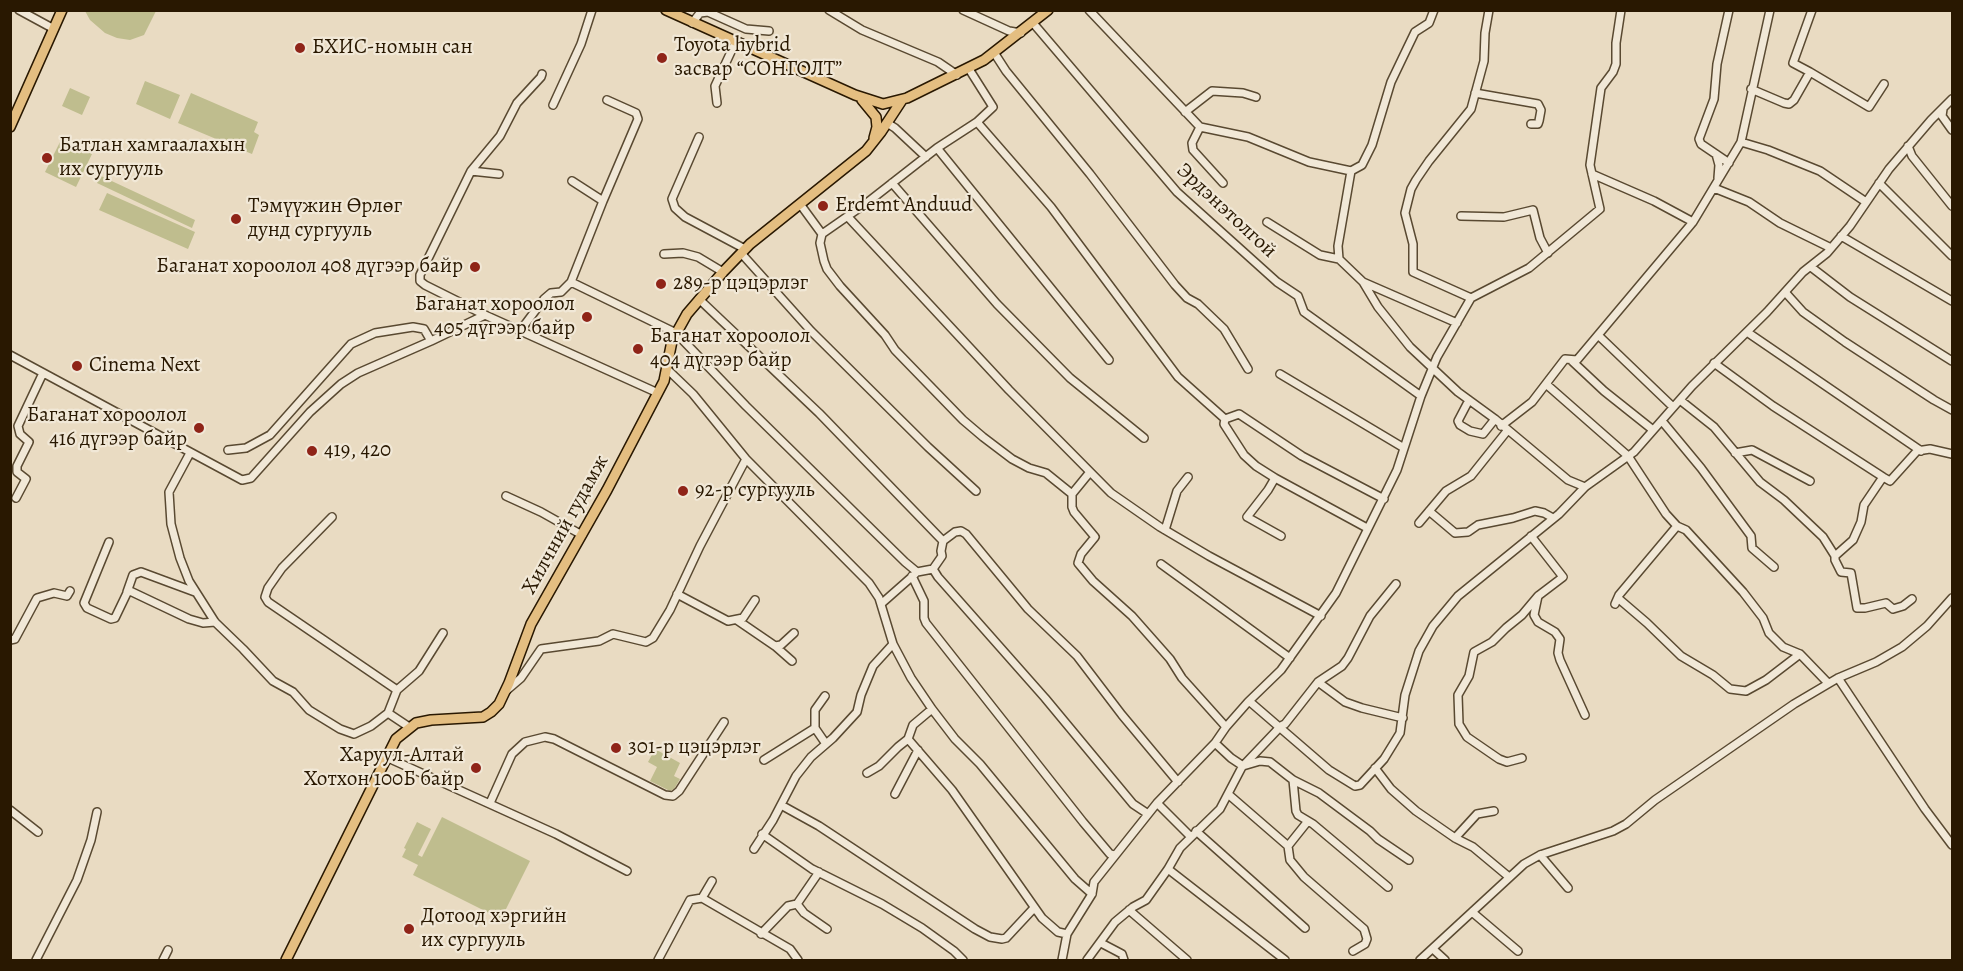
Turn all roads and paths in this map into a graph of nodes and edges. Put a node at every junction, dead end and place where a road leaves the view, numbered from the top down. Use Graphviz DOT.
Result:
graph roads {
  1 [pos="19,10"];
  2 [pos="62,10"];
  3 [pos="592,10"];
  4 [pos="666,10"];
  5 [pos="829,10"];
  6 [pos="963,10"];
  7 [pos="1048,10"];
  8 [pos="1089,10"];
  9 [pos="1434,10"];
  10 [pos="1489,10"];
  11 [pos="1621,10"];
  12 [pos="1729,10"];
  13 [pos="1770,10"];
  14 [pos="1812,10"];
  15 [pos="692,23"];
  16 [pos="1033,23"];
  17 [pos="54,29"];
  18 [pos="769,31"];
  19 [pos="1021,33"];
  20 [pos="736,41"];
  21 [pos="995,54"];
  22 [pos="969,69"];
  23 [pos="1810,72"];
  24 [pos="542,74"];
  25 [pos="957,75"];
  26 [pos="1884,84"];
  27 [pos="1751,89"];
  28 [pos="1475,93"];
  29 [pos="855,95"];
  30 [pos="1256,97"];
  31 [pos="1953,99"];
  32 [pos="607,100"];
  33 [pos="902,100"];
  34 [pos="717,103"];
  35 [pos="883,104"];
  36 [pos="553,105"];
  37 [pos="1942,109"];
  38 [pos="1185,112"];
  39 [pos="874,113"];
  40 [pos="978,122"];
  41 [pos="887,123"];
  42 [pos="1531,124"];
  43 [pos="10,127"];
  44 [pos="1200,128"];
  45 [pos="1953,130"];
  46 [pos="699,137"];
  47 [pos="1741,142"];
  48 [pos="872,144"];
  49 [pos="1908,146"];
  50 [pos="937,148"];
  51 [pos="1715,152"];
  52 [pos="926,157"];
  53 [pos="1729,163"];
  54 [pos="471,171"];
  55 [pos="1351,171"];
  56 [pos="500,174"];
  57 [pos="1592,174"];
  58 [pos="572,181"];
  59 [pos="892,183"];
  60 [pos="1223,183"];
  61 [pos="1879,183"];
  62 [pos="1716,184"];
  63 [pos="603,201"];
  64 [pos="1866,202"];
  65 [pos="800,204"];
  66 [pos="1953,206"];
  67 [pos="1461,216"];
  68 [pos="848,217"];
  69 [pos="1267,222"];
  70 [pos="1693,222"];
  71 [pos="822,234"];
  72 [pos="1842,236"];
  73 [pos="1831,248"];
  74 [pos="743,251"];
  75 [pos="1548,253"];
  76 [pos="664,254"];
  77 [pos="1953,256"];
  78 [pos="1340,259"];
  79 [pos="1810,267"];
  80 [pos="723,272"];
  81 [pos="571,282"];
  82 [pos="1363,282"];
  83 [pos="1785,292"];
  84 [pos="1471,298"];
  85 [pos="699,299"];
  86 [pos="1953,301"];
  87 [pos="484,315"];
  88 [pos="1457,322"];
  89 [pos="520,331"];
  90 [pos="1747,332"];
  91 [pos="676,333"];
  92 [pos="1598,335"];
  93 [pos="431,342"];
  94 [pos="10,355"];
  95 [pos="1109,360"];
  96 [pos="1572,361"];
  97 [pos="1953,361"];
  98 [pos="1714,363"];
  99 [pos="1433,368"];
  100 [pos="667,369"];
  101 [pos="1248,369"];
  102 [pos="43,373"];
  103 [pos="1280,374"];
  104 [pos="1546,384"];
  105 [pos="658,393"];
  106 [pos="304,396"];
  107 [pos="1421,396"];
  108 [pos="1468,400"];
  109 [pos="1680,400"];
  110 [pos="1673,407"];
  111 [pos="1953,410"];
  112 [pos="310,412"];
  113 [pos="1225,419"];
  114 [pos="1494,419"];
  115 [pos="1662,421"];
  116 [pos="1504,429"];
  117 [pos="1653,430"];
  118 [pos="1144,438"];
  119 [pos="1404,448"];
  120 [pos="228,450"];
  121 [pos="1921,451"];
  122 [pos="190,453"];
  123 [pos="1735,453"];
  124 [pos="1953,454"];
  125 [pos="1629,456"];
  126 [pos="746,459"];
  127 [pos="1090,472"];
  128 [pos="1188,477"];
  129 [pos="1883,477"];
  130 [pos="1275,478"];
  131 [pos="1810,481"];
  132 [pos="1585,487"];
  133 [pos="976,491"];
  134 [pos="1072,494"];
  135 [pos="506,496"];
  136 [pos="16,498"];
  137 [pos="1384,499"];
  138 [pos="1429,511"];
  139 [pos="332,517"];
  140 [pos="1553,518"];
  141 [pos="1419,524"];
  142 [pos="1677,526"];
  143 [pos="1367,528"];
  144 [pos="1165,530"];
  145 [pos="582,535"];
  146 [pos="1281,536"];
  147 [pos="1531,536"];
  148 [pos="943,541"];
  149 [pos="109,542"];
  150 [pos="1835,556"];
  151 [pos="1161,564"];
  152 [pos="1774,567"];
  153 [pos="933,569"];
  154 [pos="914,574"];
  155 [pos="1396,584"];
  156 [pos="70,591"];
  157 [pos="195,592"];
  158 [pos="127,593"];
  159 [pos="677,594"];
  160 [pos="1538,596"];
  161 [pos="1953,598"];
  162 [pos="1912,599"];
  163 [pos="755,600"];
  164 [pos="881,604"];
  165 [pos="1321,616"];
  166 [pos="737,620"];
  167 [pos="215,622"];
  168 [pos="442,633"];
  169 [pos="794,633"];
  170 [pos="10,640"];
  171 [pos="893,644"];
  172 [pos="775,646"];
  173 [pos="1800,654"];
  174 [pos="1290,658"];
  175 [pos="792,661"];
  176 [pos="1838,678"];
  177 [pos="1318,682"];
  178 [pos="1828,683"];
  179 [pos="397,690"];
  180 [pos="506,691"];
  181 [pos="825,696"];
  182 [pos="1249,701"];
  183 [pos="932,709"];
  184 [pos="388,712"];
  185 [pos="1585,715"];
  186 [pos="1403,718"];
  187 [pos="723,722"];
  188 [pos="1281,726"];
  189 [pos="409,727"];
  190 [pos="1226,727"];
  191 [pos="814,728"];
  192 [pos="908,740"];
  193 [pos="1215,743"];
  194 [pos="826,744"];
  195 [pos="918,750"];
  196 [pos="386,757"];
  197 [pos="1522,758"];
  198 [pos="764,760"];
  199 [pos="1243,766"];
  200 [pos="1375,768"];
  201 [pos="867,773"];
  202 [pos="1293,780"];
  203 [pos="1178,782"];
  204 [pos="895,794"];
  205 [pos="1228,794"];
  206 [pos="490,803"];
  207 [pos="1157,803"];
  208 [pos="781,805"];
  209 [pos="10,810"];
  210 [pos="1494,811"];
  211 [pos="97,812"];
  212 [pos="1148,814"];
  213 [pos="1308,822"];
  214 [pos="38,832"];
  215 [pos="762,834"];
  216 [pos="1193,834"];
  217 [pos="1455,838"];
  218 [pos="1953,844"];
  219 [pos="1288,846"];
  220 [pos="754,849"];
  221 [pos="1115,855"];
  222 [pos="1540,855"];
  223 [pos="1409,860"];
  224 [pos="1168,869"];
  225 [pos="627,871"];
  226 [pos="819,872"];
  227 [pos="1509,877"];
  228 [pos="712,881"];
  229 [pos="1388,887"];
  230 [pos="1568,888"];
  231 [pos="1092,894"];
  232 [pos="702,898"];
  233 [pos="797,904"];
  234 [pos="1034,908"];
  235 [pos="1130,910"];
  236 [pos="1472,912"];
  237 [pos="1305,928"];
  238 [pos="827,929"];
  239 [pos="761,934"];
  240 [pos="1067,934"];
  241 [pos="1101,943"];
  242 [pos="1433,949"];
  243 [pos="168,950"];
  244 [pos="1353,951"];
  245 [pos="1518,951"];
  246 [pos="36,960"];
  247 [pos="163,960"];
  248 [pos="286,960"];
  249 [pos="657,960"];
  250 [pos="798,960"];
  251 [pos="963,960"];
  252 [pos="1062,960"];
  253 [pos="1087,960"];
  254 [pos="1124,960"];
  255 [pos="1187,960"];
  256 [pos="1285,960"];
  257 [pos="1420,960"];
  258 [pos="1445,960"];
  1 -- 17 [label="street"];
  2 -- 17 [label="main road"];
  3 -- 36 [label="street"];
  4 -- 15 [label="main road"];
  5 -- 25 [label="street"];
  6 -- 19 [label="street"];
  7 -- 16 [label="main road"];
  8 -- 38 [label="street"];
  9 -- 55 [label="street"];
  10 -- 28 [label="street"];
  11 -- 57 [label="street"];
  12 -- 51 [label="street"];
  13 -- 27 [label="street"];
  14 -- 23 [label="street"];
  15 -- 18 [label="street"];
  15 -- 20 [label="main road"];
  16 -- 19 [label="main road"];
  16 -- 107 [label="street, Эрдэнэтолгой"];
  17 -- 43 [label="main road"];
  19 -- 21 [label="main road"];
  20 -- 29 [label="main road"];
  20 -- 34 [label="street"];
  21 -- 22 [label="main road"];
  21 -- 101 [label="street"];
  22 -- 25 [label="main road"];
  22 -- 40 [label="street"];
  23 -- 26 [label="street"];
  23 -- 27 [label="street"];
  24 -- 54 [label="street"];
  25 -- 33 [label="main road"];
  27 -- 47 [label="street"];
  28 -- 42 [label="street"];
  28 -- 84 [label="street"];
  29 -- 35 [label="main road"];
  29 -- 39 [label="main road"];
  30 -- 38 [label="street"];
  31 -- 37 [label="street"];
  32 -- 63 [label="street"];
  33 -- 35 [label="main road"];
  33 -- 41 [label="main road, Хилчний гудамж"];
  35 -- 39 [label="main road"];
  37 -- 45 [label="street"];
  37 -- 49 [label="street"];
  38 -- 44 [label="street"];
  39 -- 48 [label="main road"];
  40 -- 50 [label="street"];
  40 -- 113 [label="street"];
  41 -- 48 [label="main road, Хилчний гудамж"];
  41 -- 52 [label="street"];
  44 -- 55 [label="street"];
  44 -- 60 [label="street"];
  46 -- 74 [label="street"];
  47 -- 53 [label="street"];
  47 -- 64 [label="street"];
  48 -- 65 [label="main road, Хилчний гудамж"];
  49 -- 61 [label="street"];
  49 -- 66 [label="street"];
  50 -- 52 [label="street"];
  50 -- 95 [label="street"];
  51 -- 53 [label="street"];
  51 -- 62 [label="street"];
  52 -- 59 [label="street"];
  53 -- 62 [label="street"];
  54 -- 56 [label="street"];
  54 -- 87 [label="street"];
  55 -- 78 [label="street"];
  57 -- 70 [label="street"];
  57 -- 75 [label="street"];
  58 -- 63 [label="street"];
  59 -- 68 [label="street"];
  59 -- 118 [label="street"];
  61 -- 64 [label="street"];
  61 -- 77 [label="street"];
  62 -- 70 [label="street"];
  62 -- 73 [label="street"];
  63 -- 81 [label="street"];
  64 -- 72 [label="street"];
  65 -- 71 [label="street"];
  65 -- 74 [label="main road, Хилчний гудамж"];
  67 -- 75 [label="street"];
  68 -- 71 [label="street"];
  68 -- 127 [label="street"];
  69 -- 78 [label="street"];
  70 -- 92 [label="street"];
  71 -- 134 [label="street"];
  72 -- 73 [label="street"];
  72 -- 86 [label="street"];
  73 -- 79 [label="street"];
  74 -- 80 [label="main road, Хилчний гудамж"];
  74 -- 133 [label="street"];
  75 -- 84 [label="street"];
  76 -- 80 [label="street"];
  78 -- 82 [label="street"];
  79 -- 83 [label="street"];
  79 -- 97 [label="street"];
  80 -- 85 [label="main road, Хилчний гудамж"];
  81 -- 89 [label="street"];
  81 -- 91 [label="street"];
  82 -- 88 [label="street"];
  82 -- 99 [label="street"];
  83 -- 90 [label="street"];
  83 -- 111 [label="street"];
  84 -- 88 [label="street"];
  85 -- 91 [label="main road, Хилчний гудамж"];
  85 -- 148 [label="street"];
  87 -- 89 [label="street"];
  87 -- 93 [label="street"];
  88 -- 99 [label="street"];
  89 -- 105 [label="street"];
  90 -- 98 [label="street"];
  90 -- 121 [label="street"];
  91 -- 100 [label="main road, Хилчний гудамж"];
  91 -- 154 [label="street"];
  92 -- 96 [label="street"];
  92 -- 110 [label="street"];
  93 -- 106 [label="street"];
  93 -- 112 [label="street"];
  94 -- 102 [label="street"];
  96 -- 104 [label="street"];
  96 -- 117 [label="street"];
  98 -- 109 [label="street"];
  98 -- 129 [label="street"];
  99 -- 107 [label="street"];
  99 -- 108 [label="street"];
  100 -- 105 [label="main road, Хилчний гудамж"];
  100 -- 126 [label="street"];
  102 -- 122 [label="street"];
  102 -- 136 [label="street"];
  103 -- 119 [label="street"];
  104 -- 116 [label="street"];
  104 -- 125 [label="street"];
  105 -- 145 [label="main road, Хилчний гудамж"];
  106 -- 112 [label="street"];
  106 -- 120 [label="street"];
  107 -- 119 [label="street"];
  108 -- 114 [label="street"];
  108 -- 114 [label="street"];
  109 -- 110 [label="street"];
  109 -- 123 [label="street"];
  110 -- 115 [label="street"];
  112 -- 122 [label="street"];
  113 -- 130 [label="street"];
  113 -- 137 [label="street"];
  114 -- 116 [label="street"];
  115 -- 117 [label="street"];
  115 -- 152 [label="street"];
  116 -- 132 [label="street"];
  116 -- 138 [label="street"];
  117 -- 125 [label="street"];
  119 -- 137 [label="street"];
  121 -- 124 [label="street"];
  121 -- 129 [label="street"];
  122 -- 157 [label="street"];
  123 -- 131 [label="street"];
  123 -- 150 [label="street"];
  125 -- 132 [label="street"];
  125 -- 142 [label="street"];
  126 -- 159 [label="street"];
  126 -- 164 [label="street"];
  127 -- 134 [label="street"];
  127 -- 144 [label="street"];
  128 -- 144 [label="street"];
  129 -- 150 [label="street"];
  130 -- 143 [label="street"];
  130 -- 146 [label="street"];
  132 -- 140 [label="street"];
  134 -- 190 [label="street"];
  135 -- 145 [label="street"];
  137 -- 143 [label="street"];
  138 -- 140 [label="street"];
  138 -- 141 [label="street"];
  139 -- 179 [label="street"];
  140 -- 147 [label="street"];
  142 -- 173 [label="street"];
  142 -- 173 [label="street"];
  143 -- 165 [label="street"];
  144 -- 165 [label="street"];
  145 -- 180 [label="main road, Хилчний гудамж"];
  147 -- 160 [label="street"];
  147 -- 186 [label="street"];
  148 -- 153 [label="street"];
  148 -- 203 [label="street"];
  149 -- 158 [label="street"];
  150 -- 162 [label="street"];
  151 -- 174 [label="street"];
  153 -- 154 [label="street"];
  153 -- 212 [label="street"];
  154 -- 164 [label="street"];
  154 -- 221 [label="street"];
  155 -- 177 [label="street"];
  156 -- 170 [label="street"];
  157 -- 158 [label="street"];
  157 -- 167 [label="street"];
  158 -- 167 [label="street"];
  159 -- 166 [label="street"];
  159 -- 180 [label="street"];
  160 -- 185 [label="street"];
  160 -- 197 [label="street"];
  161 -- 176 [label="street"];
  163 -- 166 [label="street"];
  164 -- 171 [label="street"];
  165 -- 174 [label="street"];
  166 -- 172 [label="street"];
  167 -- 184 [label="street"];
  168 -- 179 [label="street"];
  169 -- 172 [label="street"];
  171 -- 183 [label="street"];
  171 -- 194 [label="street"];
  172 -- 175 [label="street"];
  173 -- 178 [label="street"];
  174 -- 182 [label="street"];
  176 -- 178 [label="street"];
  176 -- 218 [label="street"];
  177 -- 186 [label="street"];
  177 -- 188 [label="street"];
  178 -- 222 [label="street"];
  179 -- 184 [label="street"];
  180 -- 189 [label="main road, Хилчний гудамж"];
  181 -- 191 [label="street"];
  182 -- 188 [label="street"];
  182 -- 190 [label="street"];
  183 -- 192 [label="street"];
  183 -- 231 [label="street"];
  184 -- 189 [label="street"];
  186 -- 200 [label="street"];
  187 -- 206 [label="street"];
  188 -- 199 [label="street"];
  188 -- 200 [label="street"];
  189 -- 196 [label="main road"];
  190 -- 193 [label="street"];
  191 -- 194 [label="street"];
  191 -- 198 [label="street"];
  192 -- 195 [label="street"];
  192 -- 201 [label="street"];
  193 -- 199 [label="street"];
  193 -- 203 [label="street"];
  194 -- 208 [label="street"];
  195 -- 204 [label="street"];
  195 -- 234 [label="street"];
  196 -- 206 [label="street"];
  196 -- 248 [label="main road"];
  199 -- 202 [label="street"];
  199 -- 205 [label="street"];
  200 -- 217 [label="street"];
  202 -- 213 [label="street"];
  202 -- 223 [label="street"];
  203 -- 207 [label="street"];
  205 -- 216 [label="street"];
  205 -- 219 [label="street"];
  206 -- 225 [label="street"];
  207 -- 212 [label="street"];
  207 -- 216 [label="street"];
  208 -- 215 [label="street"];
  208 -- 234 [label="street"];
  209 -- 214 [label="street"];
  210 -- 217 [label="street"];
  211 -- 246 [label="street"];
  212 -- 221 [label="street"];
  213 -- 219 [label="street"];
  213 -- 229 [label="street"];
  215 -- 220 [label="street"];
  215 -- 226 [label="street"];
  216 -- 224 [label="street"];
  216 -- 237 [label="street"];
  217 -- 227 [label="street"];
  219 -- 244 [label="street"];
  221 -- 231 [label="street"];
  222 -- 227 [label="street"];
  222 -- 230 [label="street"];
  224 -- 235 [label="street"];
  224 -- 256 [label="street"];
  226 -- 233 [label="street"];
  226 -- 251 [label="street"];
  227 -- 236 [label="street"];
  228 -- 232 [label="street"];
  231 -- 240 [label="street"];
  232 -- 239 [label="street"];
  232 -- 249 [label="street"];
  233 -- 238 [label="street"];
  233 -- 239 [label="street"];
  234 -- 240 [label="street"];
  235 -- 241 [label="street"];
  235 -- 255 [label="street"];
  236 -- 242 [label="street"];
  236 -- 245 [label="street"];
  239 -- 250 [label="street"];
  240 -- 252 [label="street"];
  241 -- 253 [label="street"];
  241 -- 254 [label="street"];
  242 -- 257 [label="street"];
  242 -- 258 [label="street"];
  243 -- 247 [label="street"];
}
